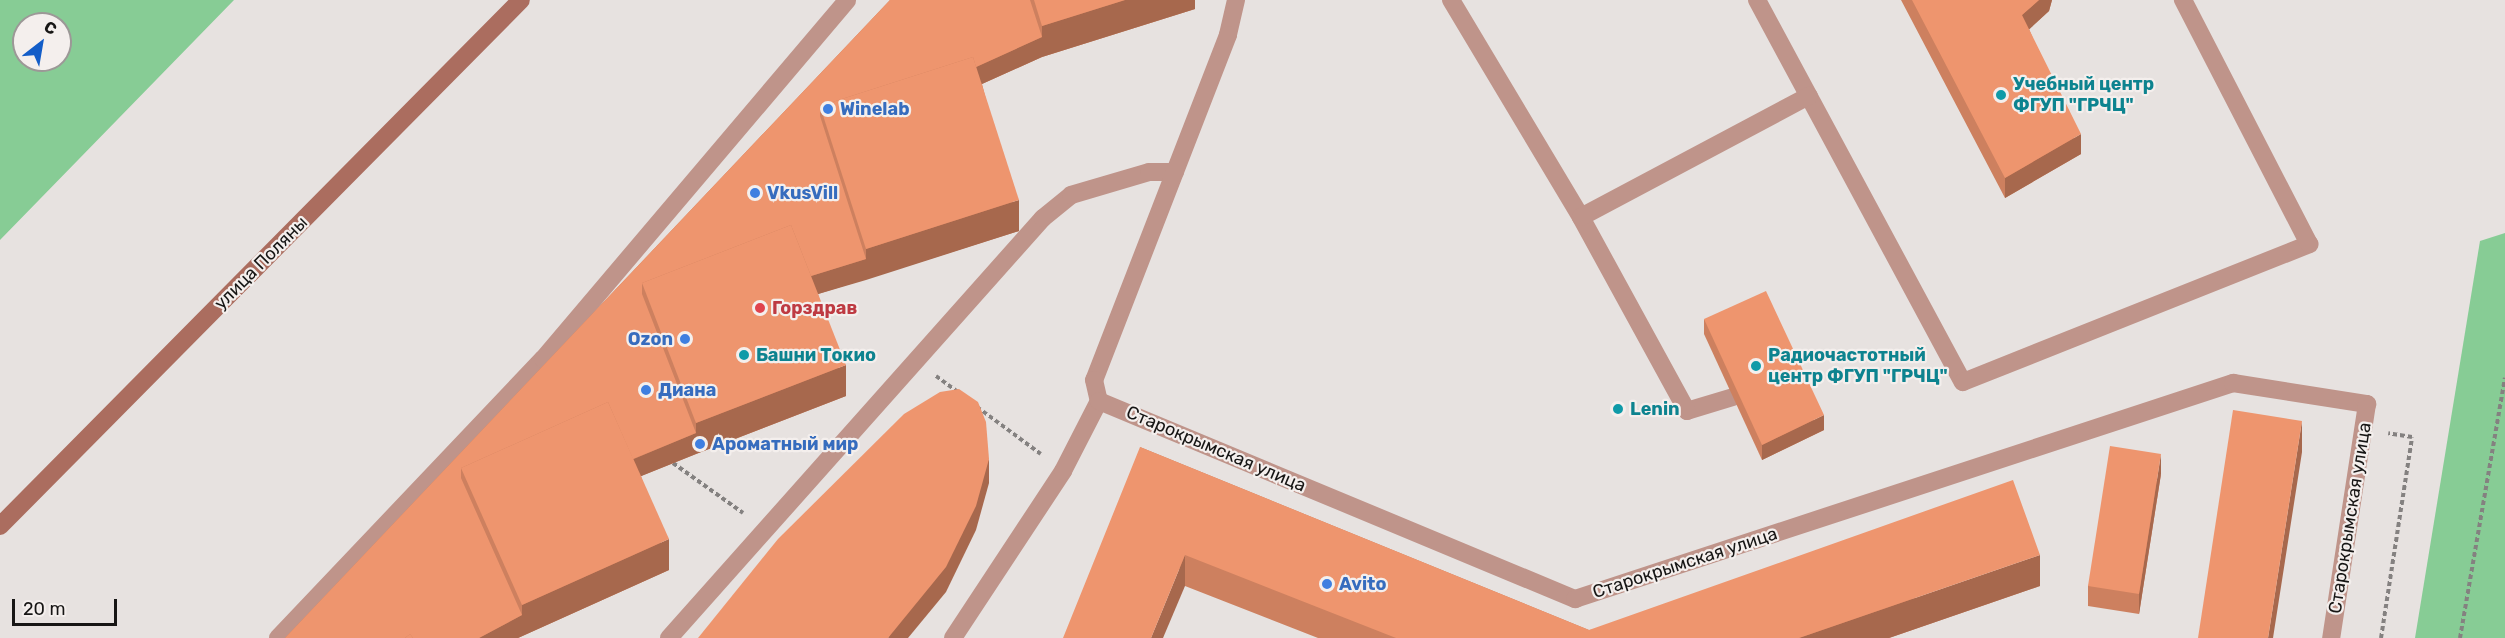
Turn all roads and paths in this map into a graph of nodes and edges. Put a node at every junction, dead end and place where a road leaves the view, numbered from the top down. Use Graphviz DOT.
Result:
graph roads {
  1 [pos="521,0"];
  2 [pos="847,0"];
  3 [pos="1236,0"];
  4 [pos="1451,0"];
  5 [pos="1757,0"];
  6 [pos="2183,0"];
  7 [pos="1809,96"];
  8 [pos="1175,172"];
  9 [pos="1581,217"];
  10 [pos="916,361"];
  11 [pos="2505,378"];
  12 [pos="962,396"];
  13 [pos="1733,397"];
  14 [pos="1099,400"];
  15 [pos="972,402"];
  16 [pos="2364,430"];
  17 [pos="673,463"];
  18 [pos="1063,471"];
  19 [pos="0,526"];
  20 [pos="763,527"];
  21 [pos="278,638"];
  22 [pos="669,638"];
  23 [pos="953,638"];
  24 [pos="2331,638"];
  25 [pos="2381,638"];
  26 [pos="2460,638"];
  1 -- 19 [label="main road, улица Поляны"];
  2 -- 21 [label="street"];
  3 -- 8 [label="street"];
  4 -- 9 [label="street"];
  5 -- 7 [label="street"];
  6 -- 7 [label="street"];
  7 -- 9 [label="street"];
  8 -- 10 [label="street"];
  8 -- 14 [label="street"];
  9 -- 13 [label="street"];
  10 -- 12 [label="path"];
  10 -- 20 [label="street"];
  11 -- 26 [label="path"];
  14 -- 16 [label="street, Старокрымская улица"];
  14 -- 18 [label="street"];
  15 -- 18 [label="path"];
  16 -- 24 [label="street, Старокрымская улица"];
  16 -- 25 [label="path"];
  17 -- 20 [label="path"];
  18 -- 23 [label="street"];
  20 -- 22 [label="street"];
}
